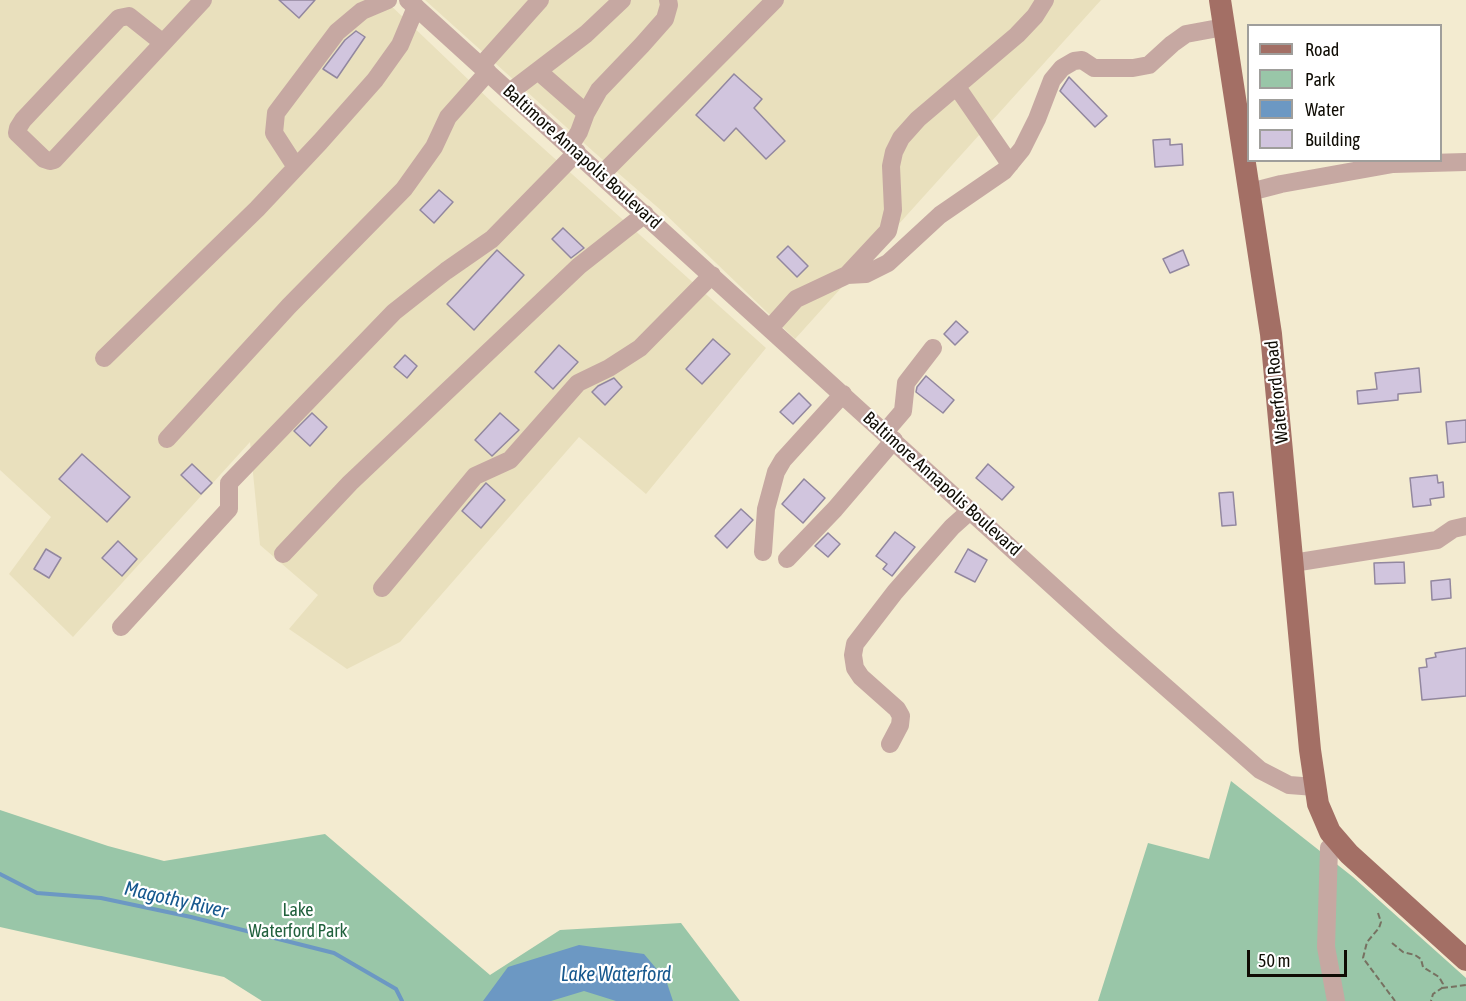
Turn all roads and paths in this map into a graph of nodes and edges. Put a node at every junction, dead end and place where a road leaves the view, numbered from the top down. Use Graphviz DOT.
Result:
graph roads {
  1 [pos="203,0"];
  2 [pos="388,0"];
  3 [pos="540,0"];
  4 [pos="622,0"];
  5 [pos="668,0"];
  6 [pos="775,0"];
  7 [pos="1046,0"];
  8 [pos="1220,0"];
  9 [pos="418,4"];
  10 [pos="1224,27"];
  11 [pos="163,43"];
  12 [pos="484,69"];
  13 [pos="538,71"];
  14 [pos="957,87"];
  15 [pos="510,92"];
  16 [pos="586,113"];
  17 [pos="573,149"];
  18 [pos="1466,162"];
  19 [pos="1010,164"];
  20 [pos="296,167"];
  21 [pos="601,175"];
  22 [pos="1250,192"];
  23 [pos="645,214"];
  24 [pos="712,275"];
  25 [pos="847,275"];
  26 [pos="770,328"];
  27 [pos="933,348"];
  28 [pos="104,358"];
  29 [pos="843,393"];
  30 [pos="890,436"];
  31 [pos="167,439"];
  32 [pos="970,510"];
  33 [pos="1466,526"];
  34 [pos="763,552"];
  35 [pos="283,554"];
  36 [pos="787,559"];
  37 [pos="1293,563"];
  38 [pos="382,588"];
  39 [pos="121,627"];
  40 [pos="890,744"];
  41 [pos="1315,787"];
  42 [pos="1338,842"];
  43 [pos="1378,913"];
  44 [pos="1392,943"];
  45 [pos="1466,960"];
  46 [pos="1466,985"];
  47 [pos="1442,988"];
  48 [pos="1336,1001"];
  49 [pos="1395,1001"];
  50 [pos="1431,1001"];
  1 -- 11 [label="street"];
  2 -- 20 [label="street"];
  3 -- 12 [label="street"];
  4 -- 13 [label="street"];
  5 -- 16 [label="street"];
  6 -- 21 [label="street"];
  7 -- 14 [label="street"];
  8 -- 10 [label="main road, Waterford Road"];
  9 -- 12 [label="street, Baltimore Annapolis Boulevard"];
  9 -- 20 [label="street"];
  10 -- 19 [label="street"];
  10 -- 22 [label="main road, Waterford Road"];
  11 -- 11 [label="street"];
  12 -- 15 [label="street, Baltimore Annapolis Boulevard"];
  12 -- 31 [label="street"];
  13 -- 15 [label="street"];
  13 -- 16 [label="street"];
  14 -- 19 [label="street"];
  14 -- 25 [label="street"];
  15 -- 17 [label="street, Baltimore Annapolis Boulevard"];
  16 -- 17 [label="street"];
  17 -- 21 [label="street, Baltimore Annapolis Boulevard"];
  17 -- 39 [label="street"];
  18 -- 22 [label="street"];
  19 -- 25 [label="street"];
  20 -- 28 [label="street"];
  21 -- 23 [label="street, Baltimore Annapolis Boulevard"];
  22 -- 37 [label="main road, Waterford Road"];
  23 -- 24 [label="street, Baltimore Annapolis Boulevard"];
  23 -- 35 [label="street"];
  24 -- 26 [label="street, Baltimore Annapolis Boulevard"];
  24 -- 38 [label="street"];
  25 -- 26 [label="street"];
  26 -- 29 [label="street, Baltimore Annapolis Boulevard"];
  27 -- 30 [label="street"];
  29 -- 30 [label="street, Baltimore Annapolis Boulevard"];
  29 -- 34 [label="street"];
  30 -- 32 [label="street, Baltimore Annapolis Boulevard"];
  30 -- 36 [label="street"];
  32 -- 40 [label="street"];
  32 -- 41 [label="street, Baltimore Annapolis Boulevard"];
  33 -- 37 [label="street"];
  37 -- 41 [label="main road, Waterford Road"];
  41 -- 42 [label="main road"];
  42 -- 45 [label="main road"];
  42 -- 48 [label="street"];
  43 -- 49 [label="path"];
  44 -- 47 [label="path"];
  46 -- 47 [label="path"];
  47 -- 50 [label="path"];
}
